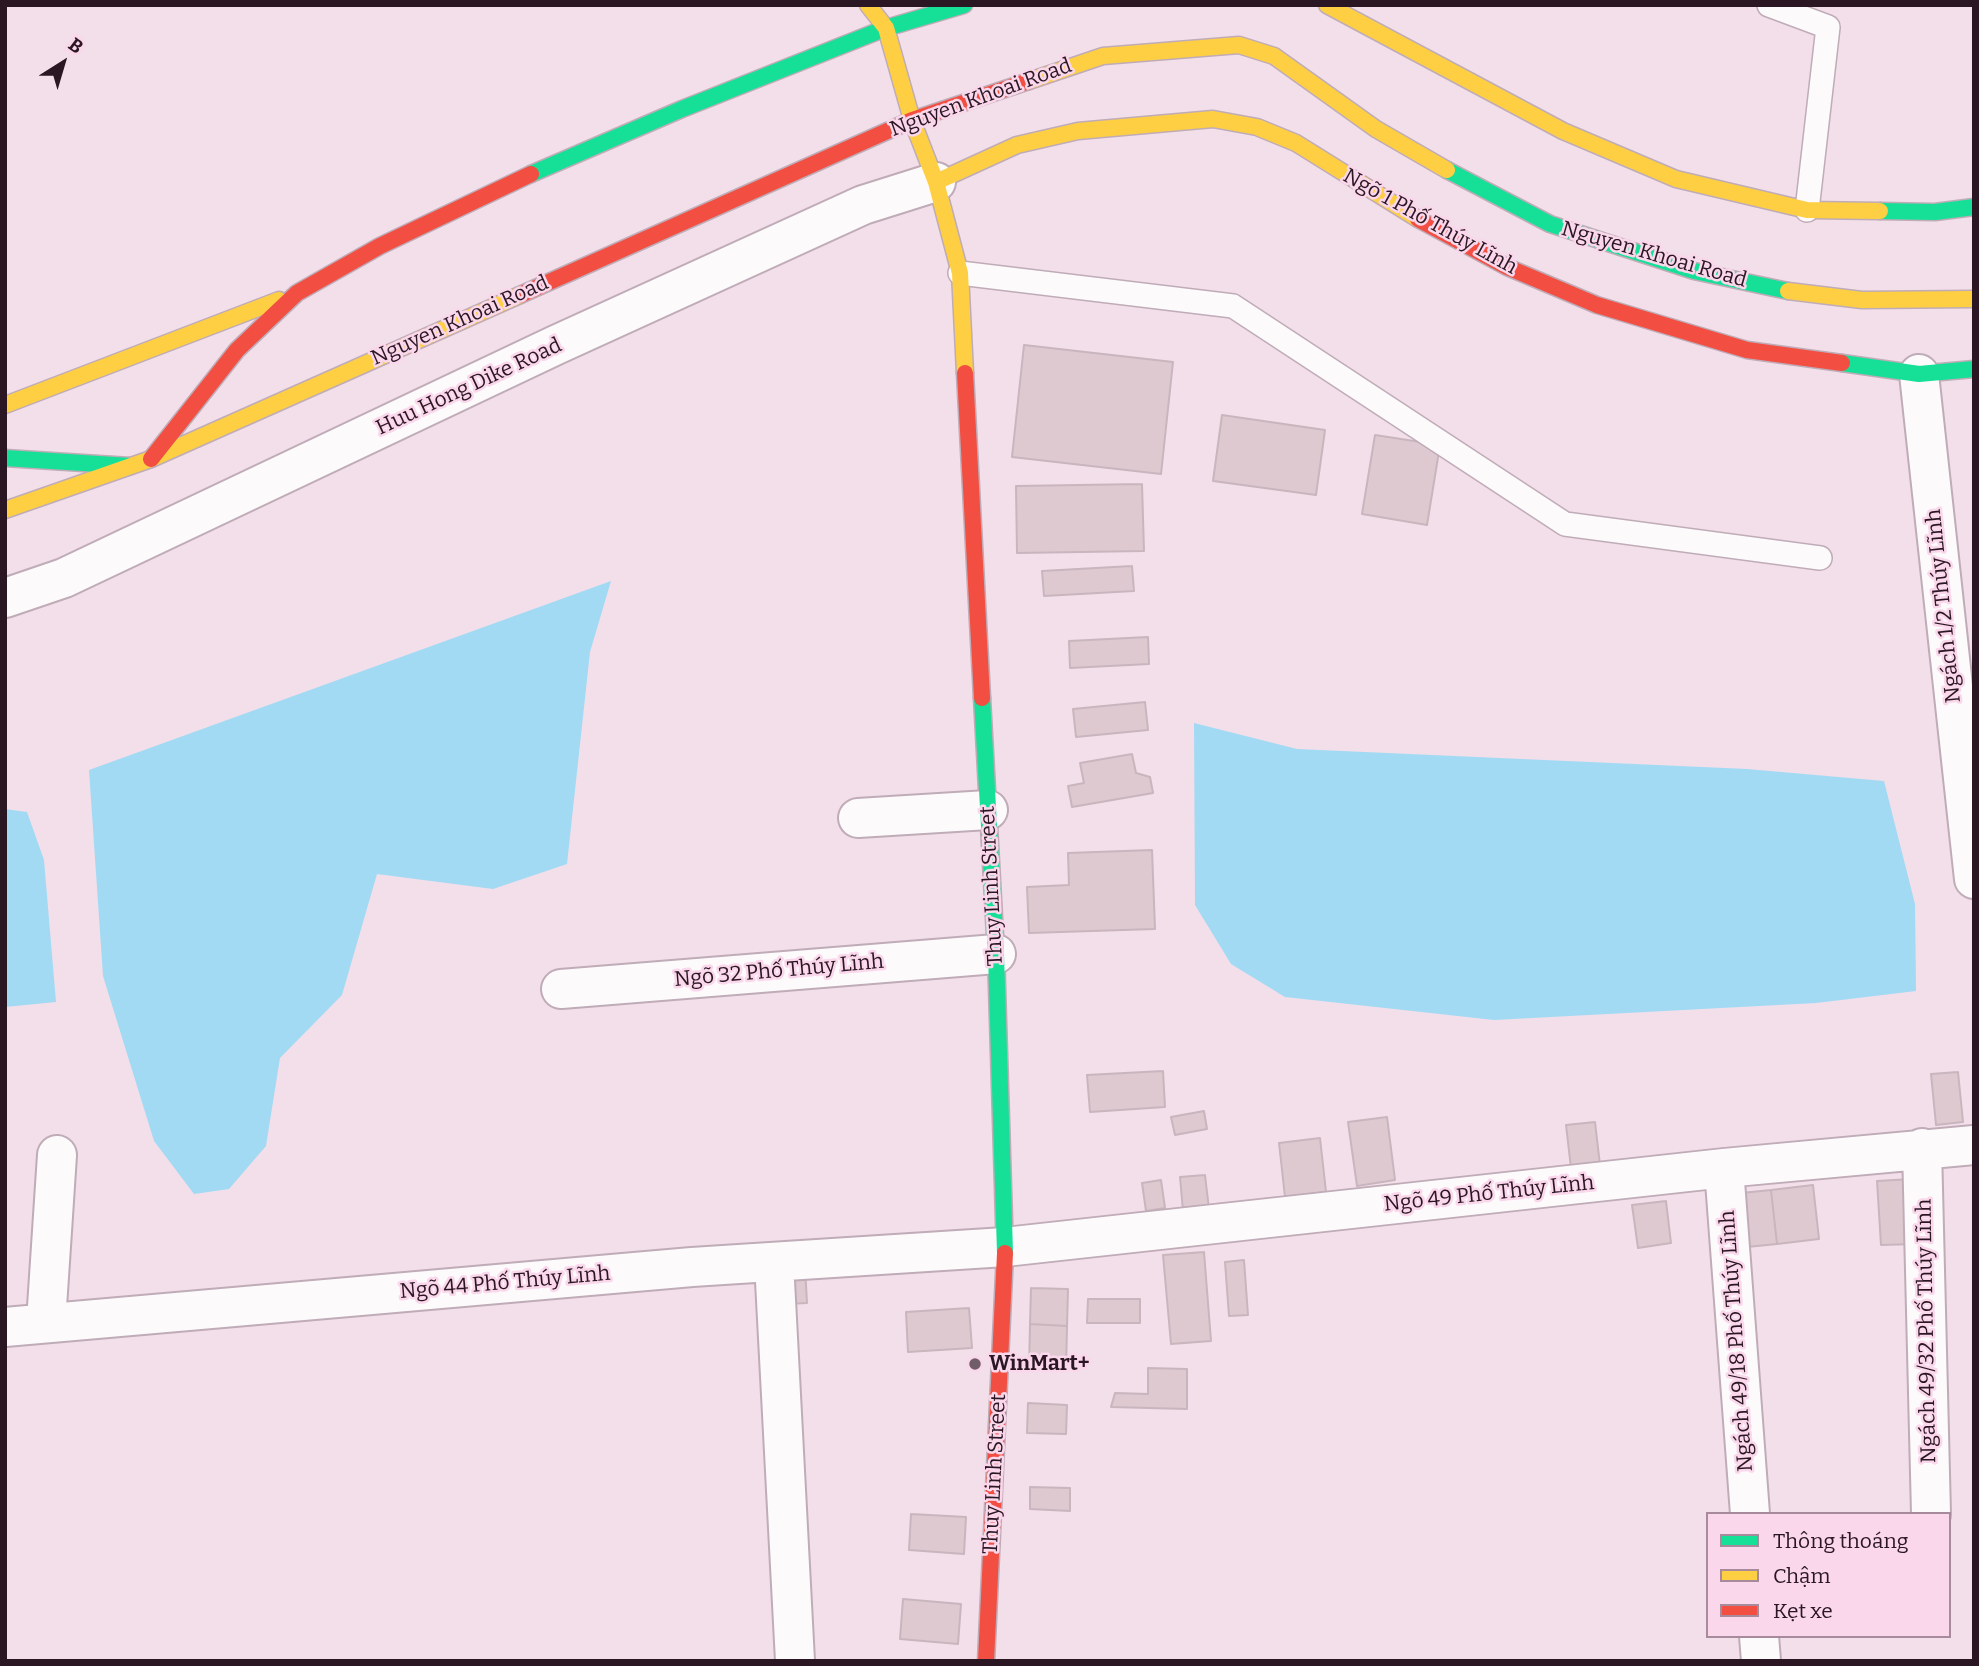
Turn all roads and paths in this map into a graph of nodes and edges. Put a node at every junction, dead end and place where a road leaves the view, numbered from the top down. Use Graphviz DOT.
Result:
graph roads {
  1 [pos="869,5"];
  2 [pos="890,5"];
  3 [pos="964,5"];
  4 [pos="1326,5"];
  5 [pos="1769,5"];
  6 [pos="886,28"];
  7 [pos="912,120"];
  8 [pos="936,182"];
  9 [pos="1974,207"];
  10 [pos="1808,210"];
  11 [pos="960,273"];
  12 [pos="297,293"];
  13 [pos="1974,299"];
  14 [pos="1974,369"];
  15 [pos="1919,374"];
  16 [pos="5,405"];
  17 [pos="5,458"];
  18 [pos="151,459"];
  19 [pos="130,466"];
  20 [pos="5,510"];
  21 [pos="1820,558"];
  22 [pos="5,598"];
  23 [pos="988,810"];
  24 [pos="858,818"];
  25 [pos="1974,879"];
  26 [pos="996,954"];
  27 [pos="561,989"];
  28 [pos="1974,1145"];
  29 [pos="1923,1148"];
  30 [pos="57,1155"];
  31 [pos="1724,1168"];
  32 [pos="1005,1247"];
  33 [pos="774,1262"];
  34 [pos="46,1322"];
  35 [pos="5,1327"];
  36 [pos="1750,1512"];
  37 [pos="1931,1512"];
  38 [pos="1759,1638"];
  39 [pos="795,1661"];
  40 [pos="986,1661"];
  41 [pos="1760,1661"];
  1 -- 6 [label="street"];
  2 -- 6 [label="street"];
  3 -- 6 [label="street"];
  4 -- 10 [label="street"];
  5 -- 10 [label="lane"];
  6 -- 7 [label="street, Thuy Linh Street"];
  6 -- 12 [label="street"];
  7 -- 8 [label="street, Thuy Linh Street"];
  7 -- 13 [label="street, Nguyen Khoai Road"];
  7 -- 18 [label="street, Nguyen Khoai Road"];
  8 -- 11 [label="street, Thuy Linh Street"];
  8 -- 15 [label="street, Ngõ 1 Phố Thúy Lĩnh"];
  8 -- 22 [label="street, Huu Hong Dike Road"];
  9 -- 10 [label="street"];
  11 -- 21 [label="lane"];
  11 -- 23 [label="street, Thuy Linh Street"];
  12 -- 16 [label="street"];
  12 -- 18 [label="street"];
  14 -- 15 [label="street, Ngõ 1 Phố Thúy Lĩnh"];
  15 -- 25 [label="street, Ngách 1/2 Thúy Lĩnh"];
  17 -- 19 [label="street"];
  18 -- 19 [label="street, Nguyen Khoai Road"];
  19 -- 20 [label="street, Nguyen Khoai Road"];
  23 -- 24 [label="street"];
  23 -- 26 [label="street, Thuy Linh Street"];
  26 -- 27 [label="street, Ngõ 32 Phố Thúy Lĩnh"];
  26 -- 32 [label="street, Thuy Linh Street"];
  28 -- 29 [label="street, Ngõ 49 Phố Thúy Lĩnh"];
  29 -- 31 [label="street, Ngõ 49 Phố Thúy Lĩnh"];
  29 -- 37 [label="street, Ngách 49/32 Phố Thúy Lĩnh"];
  30 -- 34 [label="street"];
  31 -- 32 [label="street, Ngõ 49 Phố Thúy Lĩnh"];
  31 -- 36 [label="street, Ngách 49/18 Phố Thúy Lĩnh"];
  32 -- 33 [label="street, Ngõ 44 Phố Thúy Lĩnh"];
  32 -- 40 [label="street, Thuy Linh Street"];
  33 -- 34 [label="street, Ngõ 44 Phố Thúy Lĩnh"];
  33 -- 39 [label="street"];
  34 -- 35 [label="street, Ngõ 44 Phố Thúy Lĩnh"];
  38 -- 41 [label="street"];
}
